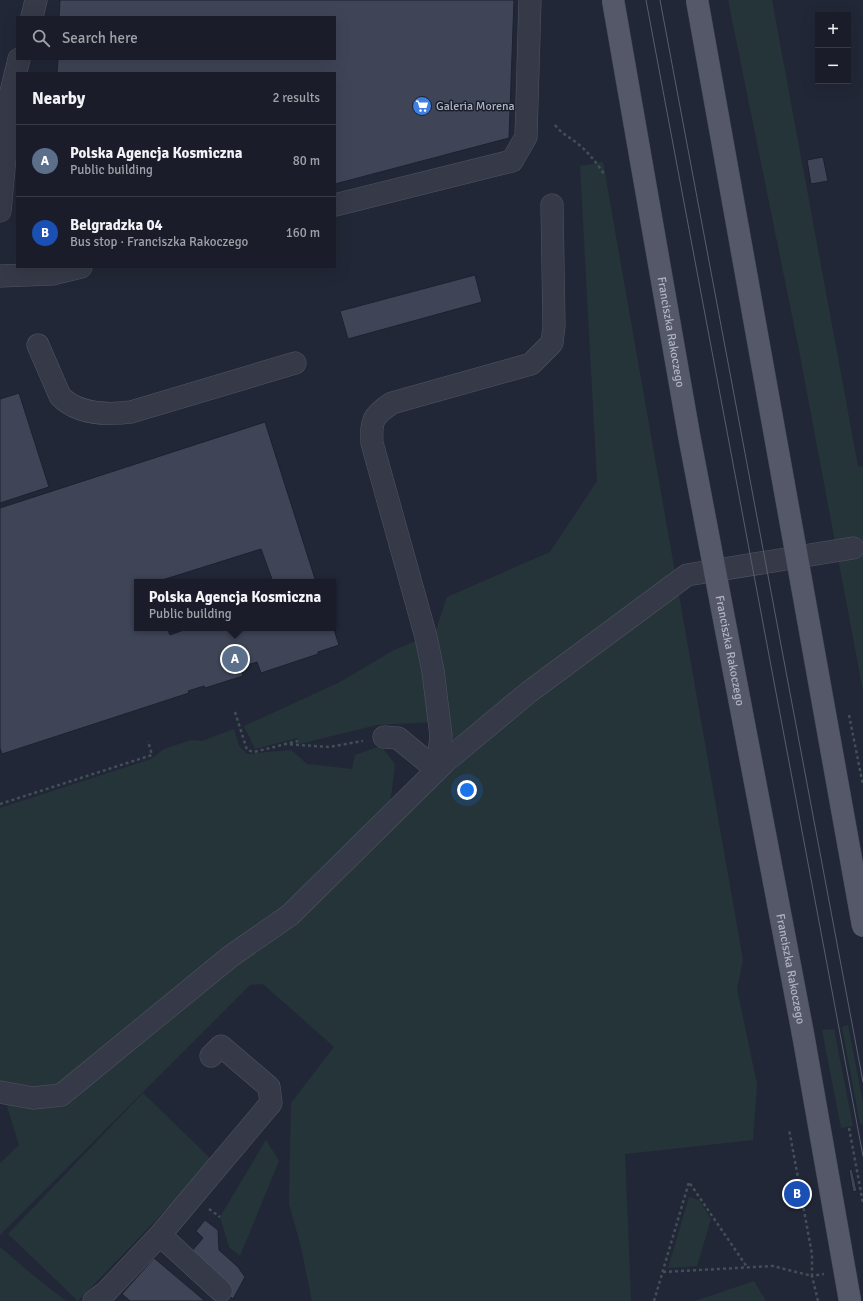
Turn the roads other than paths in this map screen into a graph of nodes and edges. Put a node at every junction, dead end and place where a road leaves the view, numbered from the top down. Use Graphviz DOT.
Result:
graph roads {
  1 [pos="36,0"];
  2 [pos="530,0"];
  3 [pos="613,0"];
  4 [pos="697,0"];
  5 [pos="32,16"];
  6 [pos="19,60"];
  7 [pos="336,205"];
  8 [pos="552,205"];
  9 [pos="0,211"];
  10 [pos="77,268"];
  11 [pos="0,276"];
  12 [pos="38,345"];
  13 [pos="295,363"];
  14 [pos="853,548"];
  15 [pos="384,737"];
  16 [pos="437,770"];
  17 [pos="863,926"];
  18 [pos="211,1056"];
  19 [pos="0,1092"];
  20 [pos="160,1235"];
  21 [pos="221,1291"];
  22 [pos="94,1301"];
  23 [pos="850,1301"];
  1 -- 5 [label="lane"];
  2 -- 7 [label="lane"];
  3 -- 23 [label="main road, Franciszka Rakoczego, bridge"];
  4 -- 17 [label="main road, bridge"];
  6 -- 9 [label="lane"];
  8 -- 16 [label="lane"];
  10 -- 11 [label="lane"];
  12 -- 13 [label="lane"];
  14 -- 16 [label="lane"];
  15 -- 16 [label="lane"];
  16 -- 19 [label="lane"];
  18 -- 20 [label="lane"];
  20 -- 21 [label="lane"];
  20 -- 22 [label="lane"];
}
